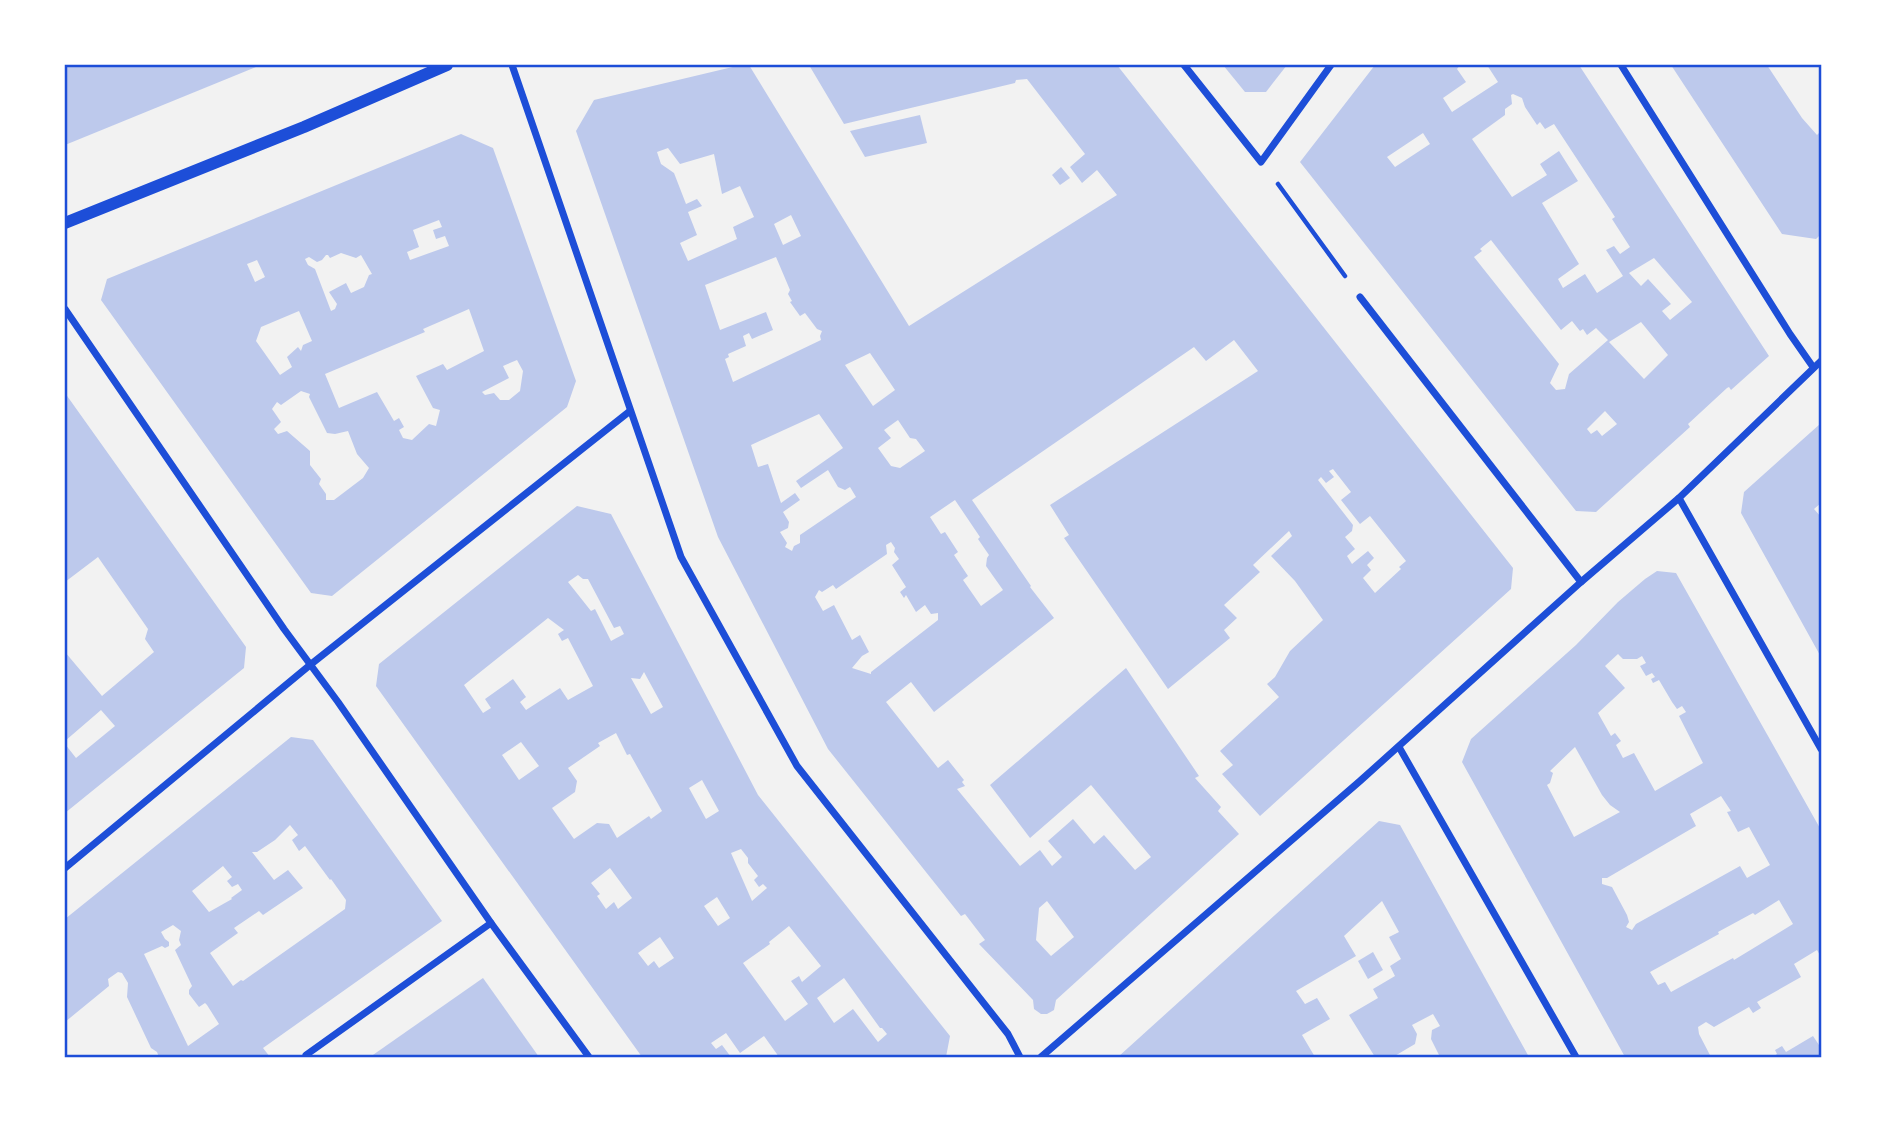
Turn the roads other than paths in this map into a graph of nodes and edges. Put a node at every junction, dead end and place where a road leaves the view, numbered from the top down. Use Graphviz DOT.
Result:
graph roads {
  1 [pos="447,65"];
  2 [pos="512,65"];
  3 [pos="1184,65"];
  4 [pos="1331,65"];
  5 [pos="1620,65"];
  6 [pos="65,223"];
  7 [pos="1360,297"];
  8 [pos="65,309"];
  9 [pos="1821,361"];
  10 [pos="1814,367"];
  11 [pos="630,411"];
  12 [pos="1679,498"];
  13 [pos="1581,582"];
  14 [pos="310,665"];
  15 [pos="1399,747"];
  16 [pos="1821,749"];
  17 [pos="65,868"];
  18 [pos="491,923"];
  19 [pos="306,1055"];
  20 [pos="589,1057"];
  21 [pos="1020,1057"];
  22 [pos="1041,1057"];
  23 [pos="1576,1057"];
  1 -- 6 [label="street"];
  2 -- 11 [label="street"];
  3 -- 4 [label="street"];
  5 -- 10 [label="street"];
  7 -- 13 [label="street"];
  8 -- 14 [label="street"];
  9 -- 10 [label="street"];
  10 -- 12 [label="street"];
  11 -- 14 [label="street"];
  11 -- 21 [label="street"];
  12 -- 13 [label="street"];
  12 -- 16 [label="street"];
  13 -- 15 [label="street"];
  14 -- 17 [label="street"];
  14 -- 18 [label="street"];
  15 -- 22 [label="street"];
  15 -- 23 [label="street"];
  18 -- 19 [label="street"];
  18 -- 20 [label="street"];
}
